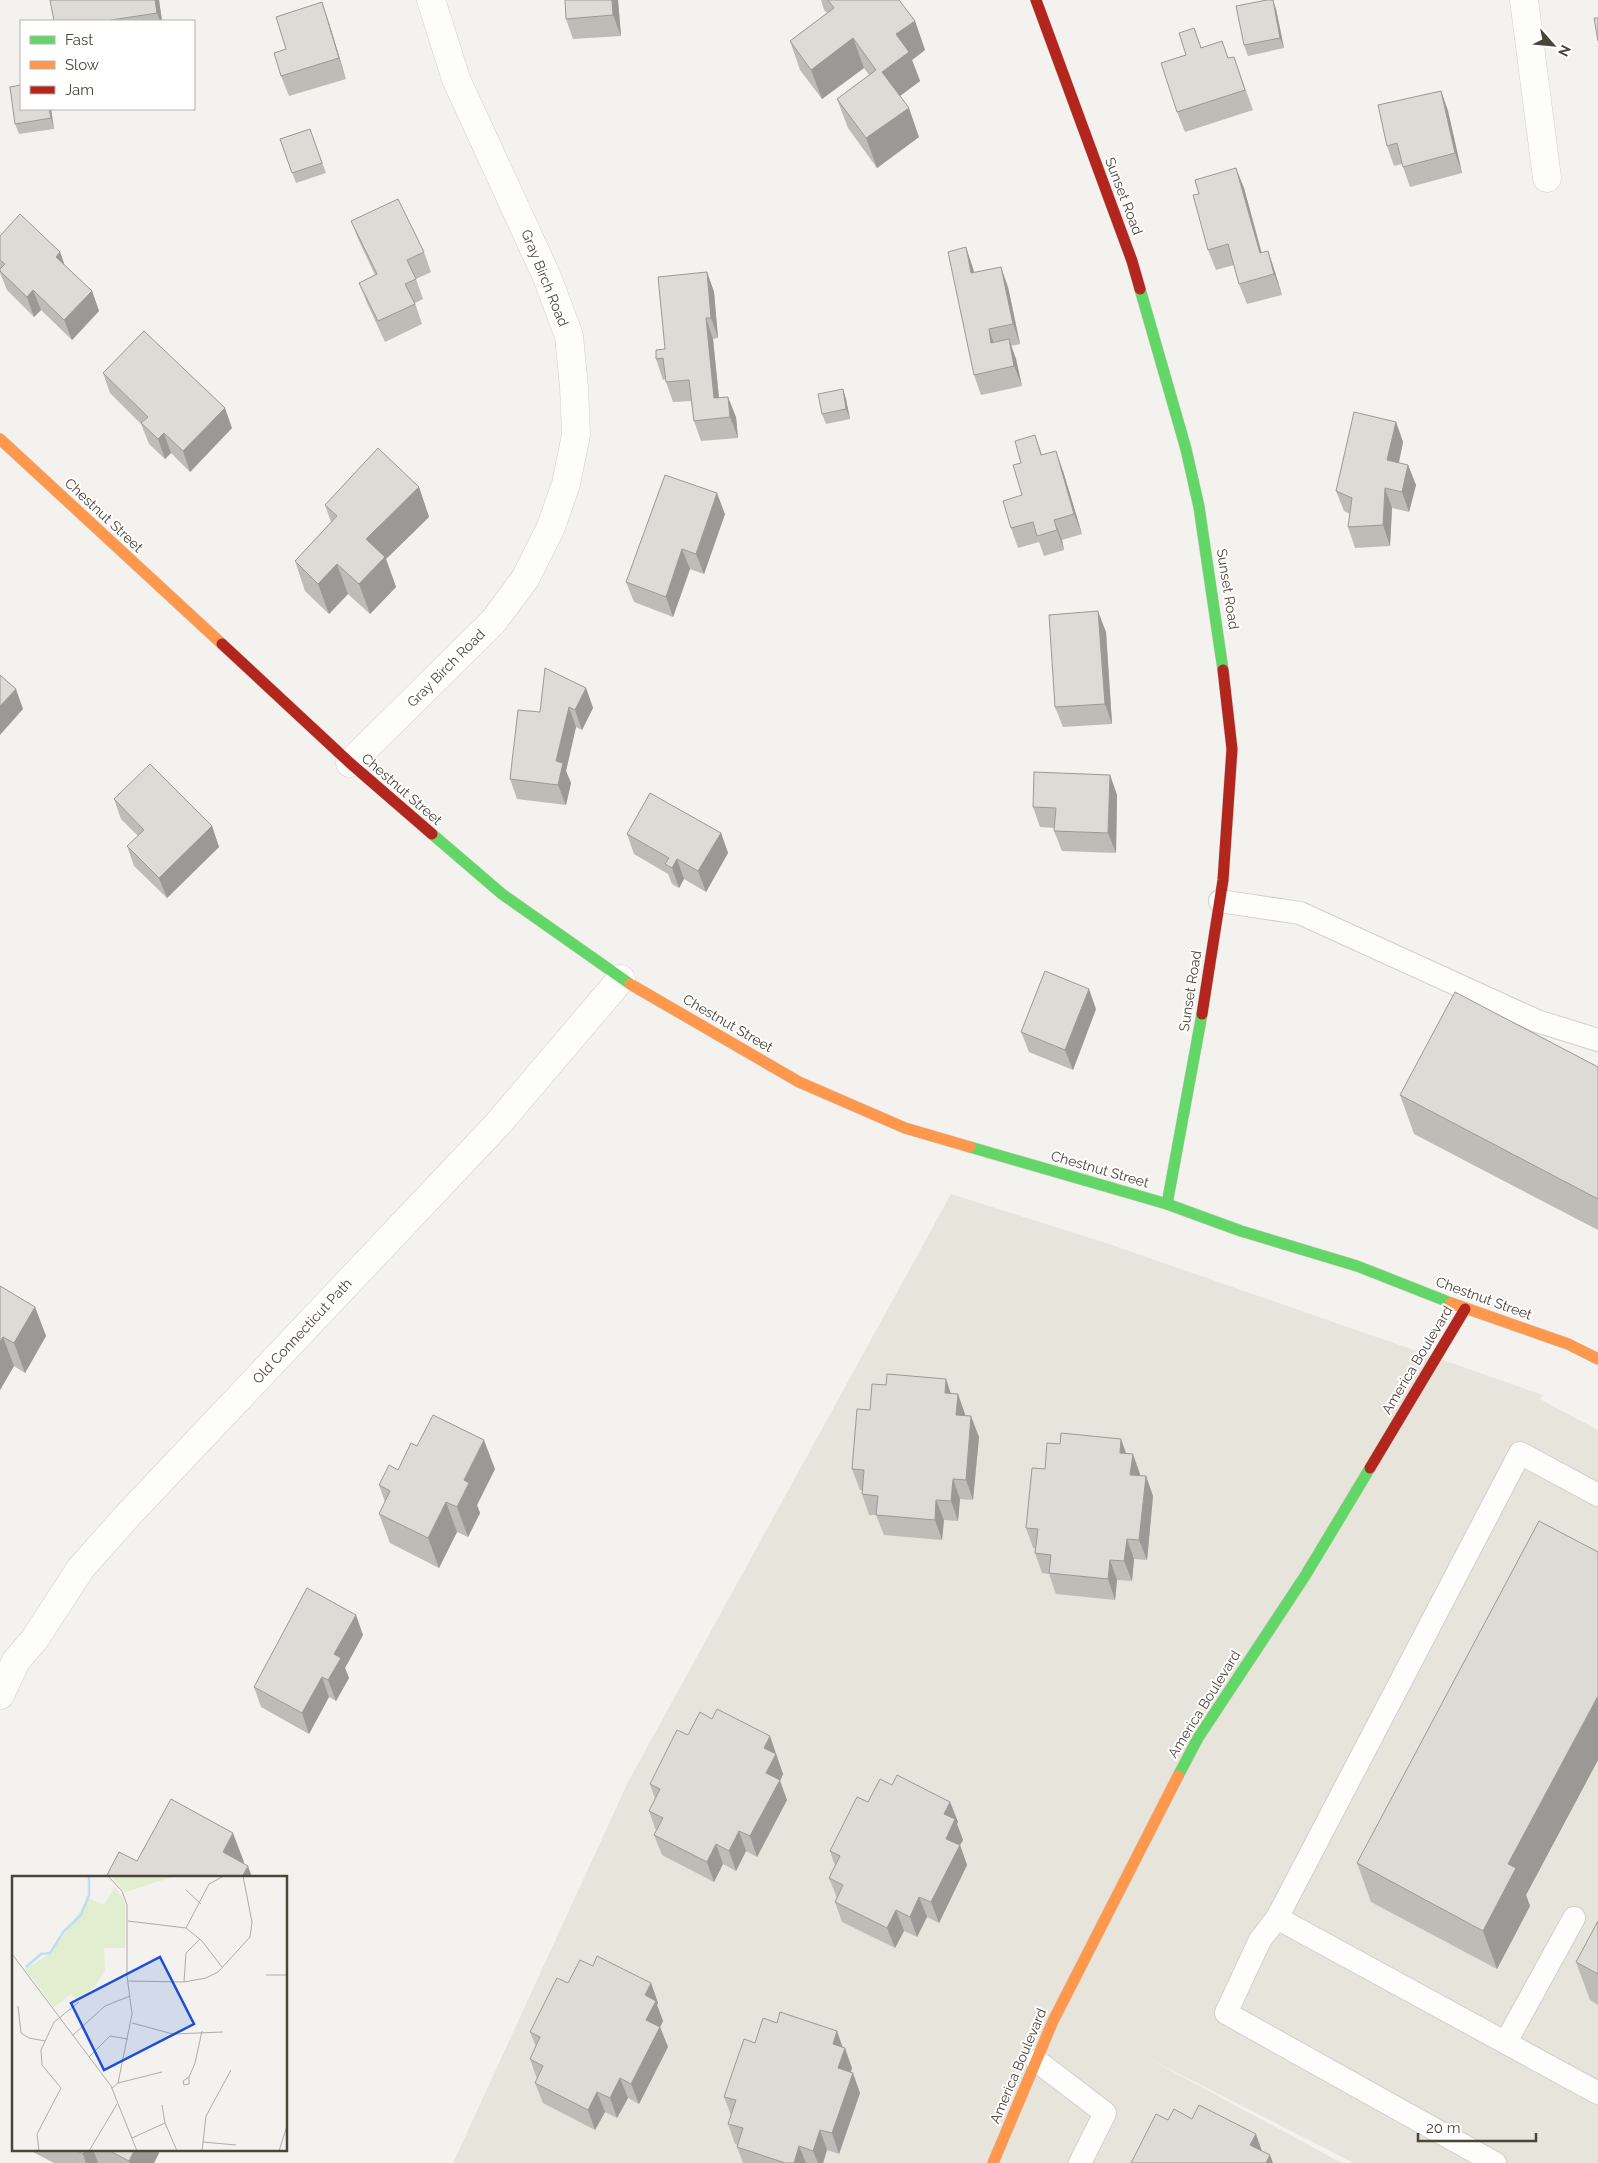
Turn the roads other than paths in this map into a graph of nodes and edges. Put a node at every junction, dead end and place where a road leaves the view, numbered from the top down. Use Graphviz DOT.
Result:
graph roads {
  1 [pos="431,0"];
  2 [pos="1036,0"];
  3 [pos="1524,0"];
  4 [pos="1547,178"];
  5 [pos="0,439"];
  6 [pos="350,764"];
  7 [pos="1220,901"];
  8 [pos="621,979"];
  9 [pos="1598,1040"];
  10 [pos="1167,1204"];
  11 [pos="1465,1309"];
  12 [pos="1598,1359"];
  13 [pos="1598,1495"];
  14 [pos="0,1695"];
  15 [pos="1277,1918"];
  16 [pos="1574,1918"];
  17 [pos="1506,2042"];
  18 [pos="1037,2061"];
  19 [pos="1598,2093"];
  20 [pos="993,2163"];
  21 [pos="1080,2163"];
  22 [pos="1495,2163"];
  1 -- 6 [label="street, Gray Birch Road"];
  2 -- 7 [label="street, Sunset Road"];
  3 -- 4 [label="street"];
  5 -- 6 [label="street, Chestnut Street"];
  6 -- 8 [label="street, Chestnut Street"];
  7 -- 9 [label="lane"];
  7 -- 10 [label="street, Sunset Road"];
  8 -- 10 [label="street, Chestnut Street"];
  8 -- 14 [label="street, Old Connecticut Path"];
  10 -- 11 [label="street, Chestnut Street"];
  11 -- 12 [label="street, Chestnut Street"];
  11 -- 18 [label="street, America Boulevard"];
  13 -- 15 [label="lane"];
  15 -- 17 [label="lane"];
  15 -- 22 [label="lane"];
  16 -- 17 [label="lane"];
  17 -- 19 [label="lane"];
  18 -- 20 [label="street, America Boulevard"];
  18 -- 21 [label="lane"];
}
